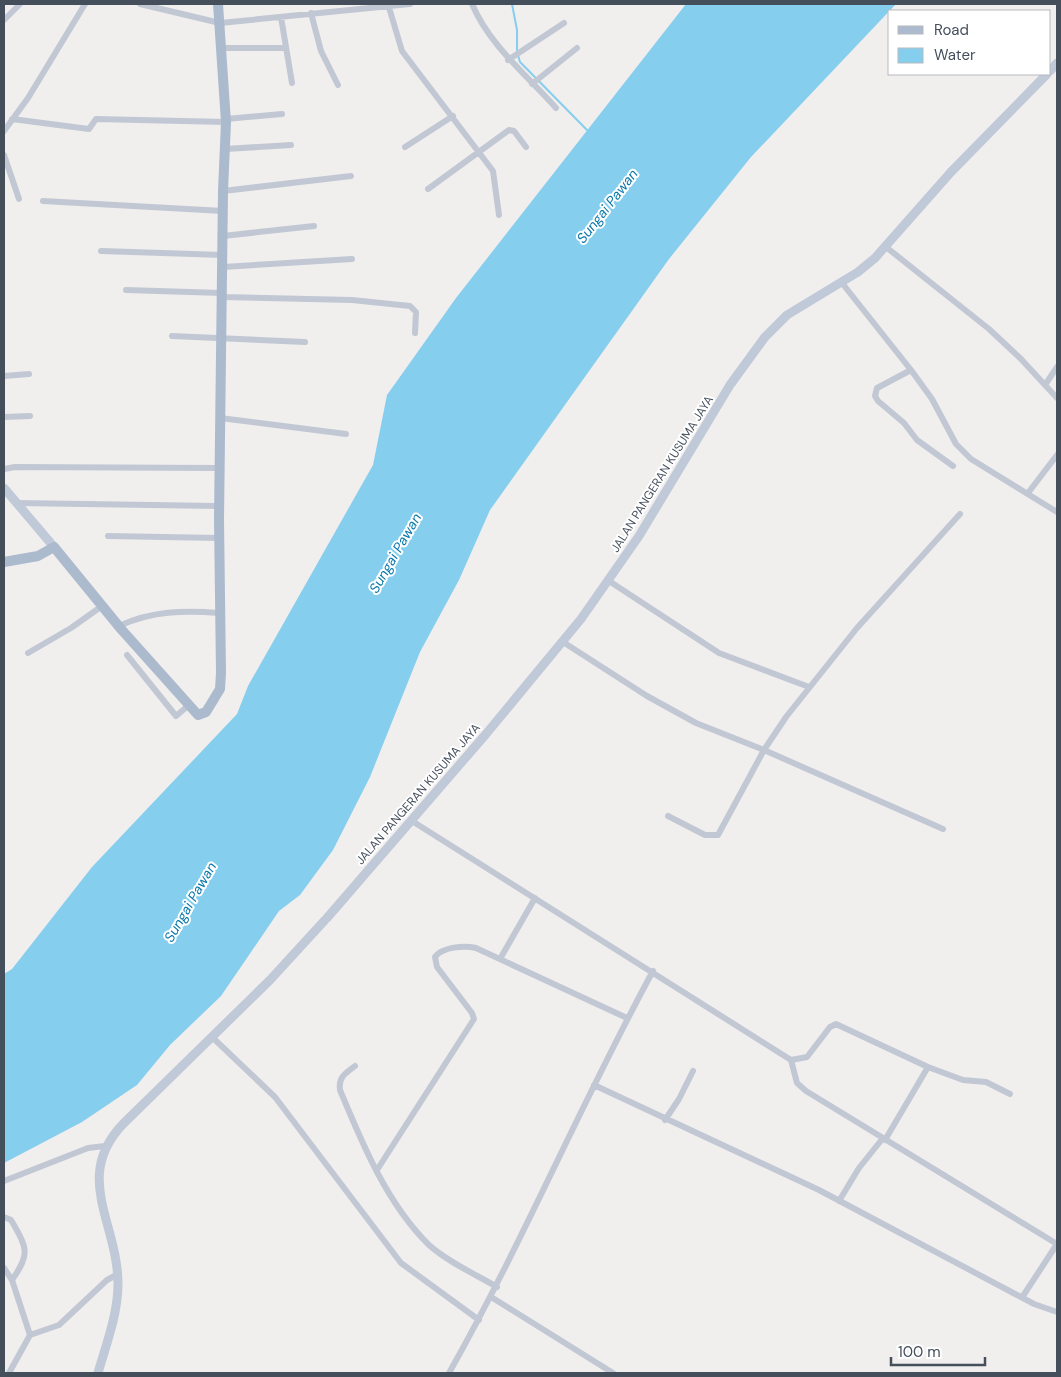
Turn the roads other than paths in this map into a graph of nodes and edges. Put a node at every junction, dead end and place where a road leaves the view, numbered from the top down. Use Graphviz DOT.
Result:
graph roads {
  1 [pos="20,4"];
  2 [pos="85,4"];
  3 [pos="140,4"];
  4 [pos="218,4"];
  5 [pos="410,4"];
  6 [pos="472,4"];
  7 [pos="389,5"];
  8 [pos="311,13"];
  9 [pos="281,17"];
  10 [pos="4,20"];
  11 [pos="220,23"];
  12 [pos="564,23"];
  13 [pos="222,48"];
  14 [pos="285,48"];
  15 [pos="577,48"];
  16 [pos="508,60"];
  17 [pos="1046,75"];
  18 [pos="292,83"];
  19 [pos="532,84"];
  20 [pos="338,85"];
  21 [pos="556,108"];
  22 [pos="282,114"];
  23 [pos="453,116"];
  24 [pos="12,119"];
  25 [pos="226,120"];
  26 [pos="4,131"];
  27 [pos="291,145"];
  28 [pos="405,147"];
  29 [pos="526,147"];
  30 [pos="225,149"];
  31 [pos="480,152"];
  32 [pos="4,155"];
  33 [pos="351,176"];
  34 [pos="428,189"];
  35 [pos="223,191"];
  36 [pos="19,199"];
  37 [pos="43,201"];
  38 [pos="223,211"];
  39 [pos="499,215"];
  40 [pos="314,226"];
  41 [pos="223,236"];
  42 [pos="886,247"];
  43 [pos="101,251"];
  44 [pos="223,255"];
  45 [pos="352,259"];
  46 [pos="223,267"];
  47 [pos="842,283"];
  48 [pos="126,290"];
  49 [pos="222,295"];
  50 [pos="415,333"];
  51 [pos="172,336"];
  52 [pos="221,340"];
  53 [pos="305,342"];
  54 [pos="1057,367"];
  55 [pos="911,370"];
  56 [pos="30,374"];
  57 [pos="4,376"];
  58 [pos="1045,385"];
  59 [pos="1057,398"];
  60 [pos="30,416"];
  61 [pos="4,417"];
  62 [pos="220,418"];
  63 [pos="346,434"];
  64 [pos="1057,455"];
  65 [pos="954,466"];
  66 [pos="220,468"];
  67 [pos="4,469"];
  68 [pos="4,488"];
  69 [pos="1028,493"];
  70 [pos="16,503"];
  71 [pos="219,506"];
  72 [pos="1057,512"];
  73 [pos="960,514"];
  74 [pos="108,536"];
  75 [pos="219,538"];
  76 [pos="54,547"];
  77 [pos="4,562"];
  78 [pos="609,581"];
  79 [pos="98,609"];
  80 [pos="219,614"];
  81 [pos="119,626"];
  82 [pos="563,642"];
  83 [pos="28,653"];
  84 [pos="127,655"];
  85 [pos="809,688"];
  86 [pos="182,711"];
  87 [pos="764,750"];
  88 [pos="668,816"];
  89 [pos="412,821"];
  90 [pos="943,829"];
  91 [pos="535,898"];
  92 [pos="500,959"];
  93 [pos="653,972"];
  94 [pos="627,1018"];
  95 [pos="212,1037"];
  96 [pos="791,1060"];
  97 [pos="355,1066"];
  98 [pos="928,1066"];
  99 [pos="693,1071"];
  100 [pos="594,1085"];
  101 [pos="1010,1094"];
  102 [pos="665,1120"];
  103 [pos="884,1139"];
  104 [pos="105,1146"];
  105 [pos="377,1170"];
  106 [pos="4,1182"];
  107 [pos="839,1200"];
  108 [pos="4,1217"];
  109 [pos="4,1268"];
  110 [pos="118,1274"];
  111 [pos="12,1280"];
  112 [pos="497,1287"];
  113 [pos="1023,1296"];
  114 [pos="491,1297"];
  115 [pos="1057,1312"];
  116 [pos="479,1320"];
  117 [pos="30,1335"];
  118 [pos="8,1373"];
  119 [pos="98,1373"];
  120 [pos="449,1373"];
  121 [pos="613,1373"];
  1 -- 10 [label="street"];
  2 -- 24 [label="street"];
  3 -- 11 [label="street"];
  4 -- 11 [label="main road"];
  5 -- 7 [label="street"];
  6 -- 16 [label="street"];
  7 -- 8 [label="street"];
  7 -- 23 [label="street"];
  8 -- 9 [label="street"];
  8 -- 20 [label="street"];
  9 -- 11 [label="street"];
  9 -- 14 [label="street"];
  11 -- 13 [label="main road"];
  12 -- 16 [label="street"];
  13 -- 14 [label="street"];
  13 -- 25 [label="main road"];
  14 -- 18 [label="street"];
  15 -- 19 [label="street"];
  16 -- 19 [label="street"];
  17 -- 42 [label="street, JALAN PANGERAN KUSUMA JAYA"];
  19 -- 21 [label="street"];
  22 -- 25 [label="street"];
  23 -- 28 [label="street"];
  23 -- 31 [label="street"];
  24 -- 25 [label="street"];
  24 -- 26 [label="street"];
  25 -- 30 [label="main road"];
  27 -- 30 [label="street"];
  29 -- 31 [label="street"];
  30 -- 35 [label="main road"];
  31 -- 34 [label="street"];
  31 -- 39 [label="street"];
  32 -- 36 [label="street"];
  33 -- 35 [label="street"];
  35 -- 38 [label="main road"];
  37 -- 38 [label="street"];
  38 -- 41 [label="main road"];
  40 -- 41 [label="street"];
  41 -- 44 [label="main road"];
  42 -- 47 [label="street, JALAN PANGERAN KUSUMA JAYA"];
  42 -- 58 [label="street"];
  43 -- 44 [label="street"];
  44 -- 46 [label="main road"];
  45 -- 46 [label="street"];
  46 -- 49 [label="main road"];
  47 -- 55 [label="street"];
  47 -- 78 [label="street, JALAN PANGERAN KUSUMA JAYA"];
  48 -- 49 [label="street"];
  49 -- 50 [label="street"];
  49 -- 52 [label="main road"];
  51 -- 52 [label="street"];
  52 -- 53 [label="street"];
  52 -- 62 [label="main road"];
  54 -- 58 [label="street"];
  55 -- 65 [label="street"];
  55 -- 69 [label="street"];
  56 -- 57 [label="street"];
  58 -- 59 [label="street"];
  60 -- 61 [label="street"];
  62 -- 63 [label="street"];
  62 -- 66 [label="main road"];
  64 -- 69 [label="street"];
  66 -- 67 [label="street"];
  66 -- 71 [label="main road"];
  68 -- 70 [label="street"];
  69 -- 72 [label="street"];
  70 -- 71 [label="street"];
  70 -- 76 [label="street"];
  71 -- 75 [label="main road"];
  73 -- 85 [label="street"];
  74 -- 75 [label="street"];
  75 -- 80 [label="main road"];
  76 -- 77 [label="main road"];
  76 -- 79 [label="main road"];
  78 -- 82 [label="street, JALAN PANGERAN KUSUMA JAYA"];
  78 -- 85 [label="street"];
  79 -- 81 [label="main road"];
  79 -- 83 [label="street"];
  80 -- 81 [label="street"];
  80 -- 86 [label="main road"];
  81 -- 86 [label="main road"];
  82 -- 87 [label="street"];
  82 -- 89 [label="street, JALAN PANGERAN KUSUMA JAYA"];
  84 -- 86 [label="street"];
  85 -- 87 [label="street"];
  87 -- 88 [label="street"];
  87 -- 90 [label="street"];
  89 -- 91 [label="street"];
  89 -- 95 [label="street, JALAN PANGERAN KUSUMA JAYA"];
  91 -- 92 [label="street"];
  91 -- 93 [label="street"];
  92 -- 94 [label="street"];
  92 -- 105 [label="street"];
  93 -- 94 [label="street"];
  93 -- 96 [label="street"];
  94 -- 100 [label="street"];
  95 -- 104 [label="street, JALAN PANGERAN KUSUMA JAYA"];
  95 -- 116 [label="street"];
  96 -- 98 [label="street"];
  96 -- 103 [label="street"];
  97 -- 105 [label="street"];
  98 -- 101 [label="street"];
  98 -- 103 [label="street"];
  99 -- 102 [label="street"];
  100 -- 102 [label="street"];
  100 -- 112 [label="street"];
  102 -- 107 [label="street"];
  103 -- 107 [label="street"];
  103 -- 113 [label="street"];
  104 -- 106 [label="street"];
  104 -- 110 [label="street, JALAN PANGERAN KUSUMA JAYA"];
  105 -- 112 [label="street"];
  107 -- 113 [label="street"];
  108 -- 111 [label="street"];
  109 -- 111 [label="street"];
  110 -- 117 [label="street"];
  110 -- 119 [label="street, JALAN PANGERAN KUSUMA JAYA"];
  111 -- 117 [label="street"];
  112 -- 114 [label="street"];
  113 -- 115 [label="street"];
  114 -- 116 [label="street"];
  114 -- 121 [label="street"];
  116 -- 120 [label="street"];
  117 -- 118 [label="street"];
}
